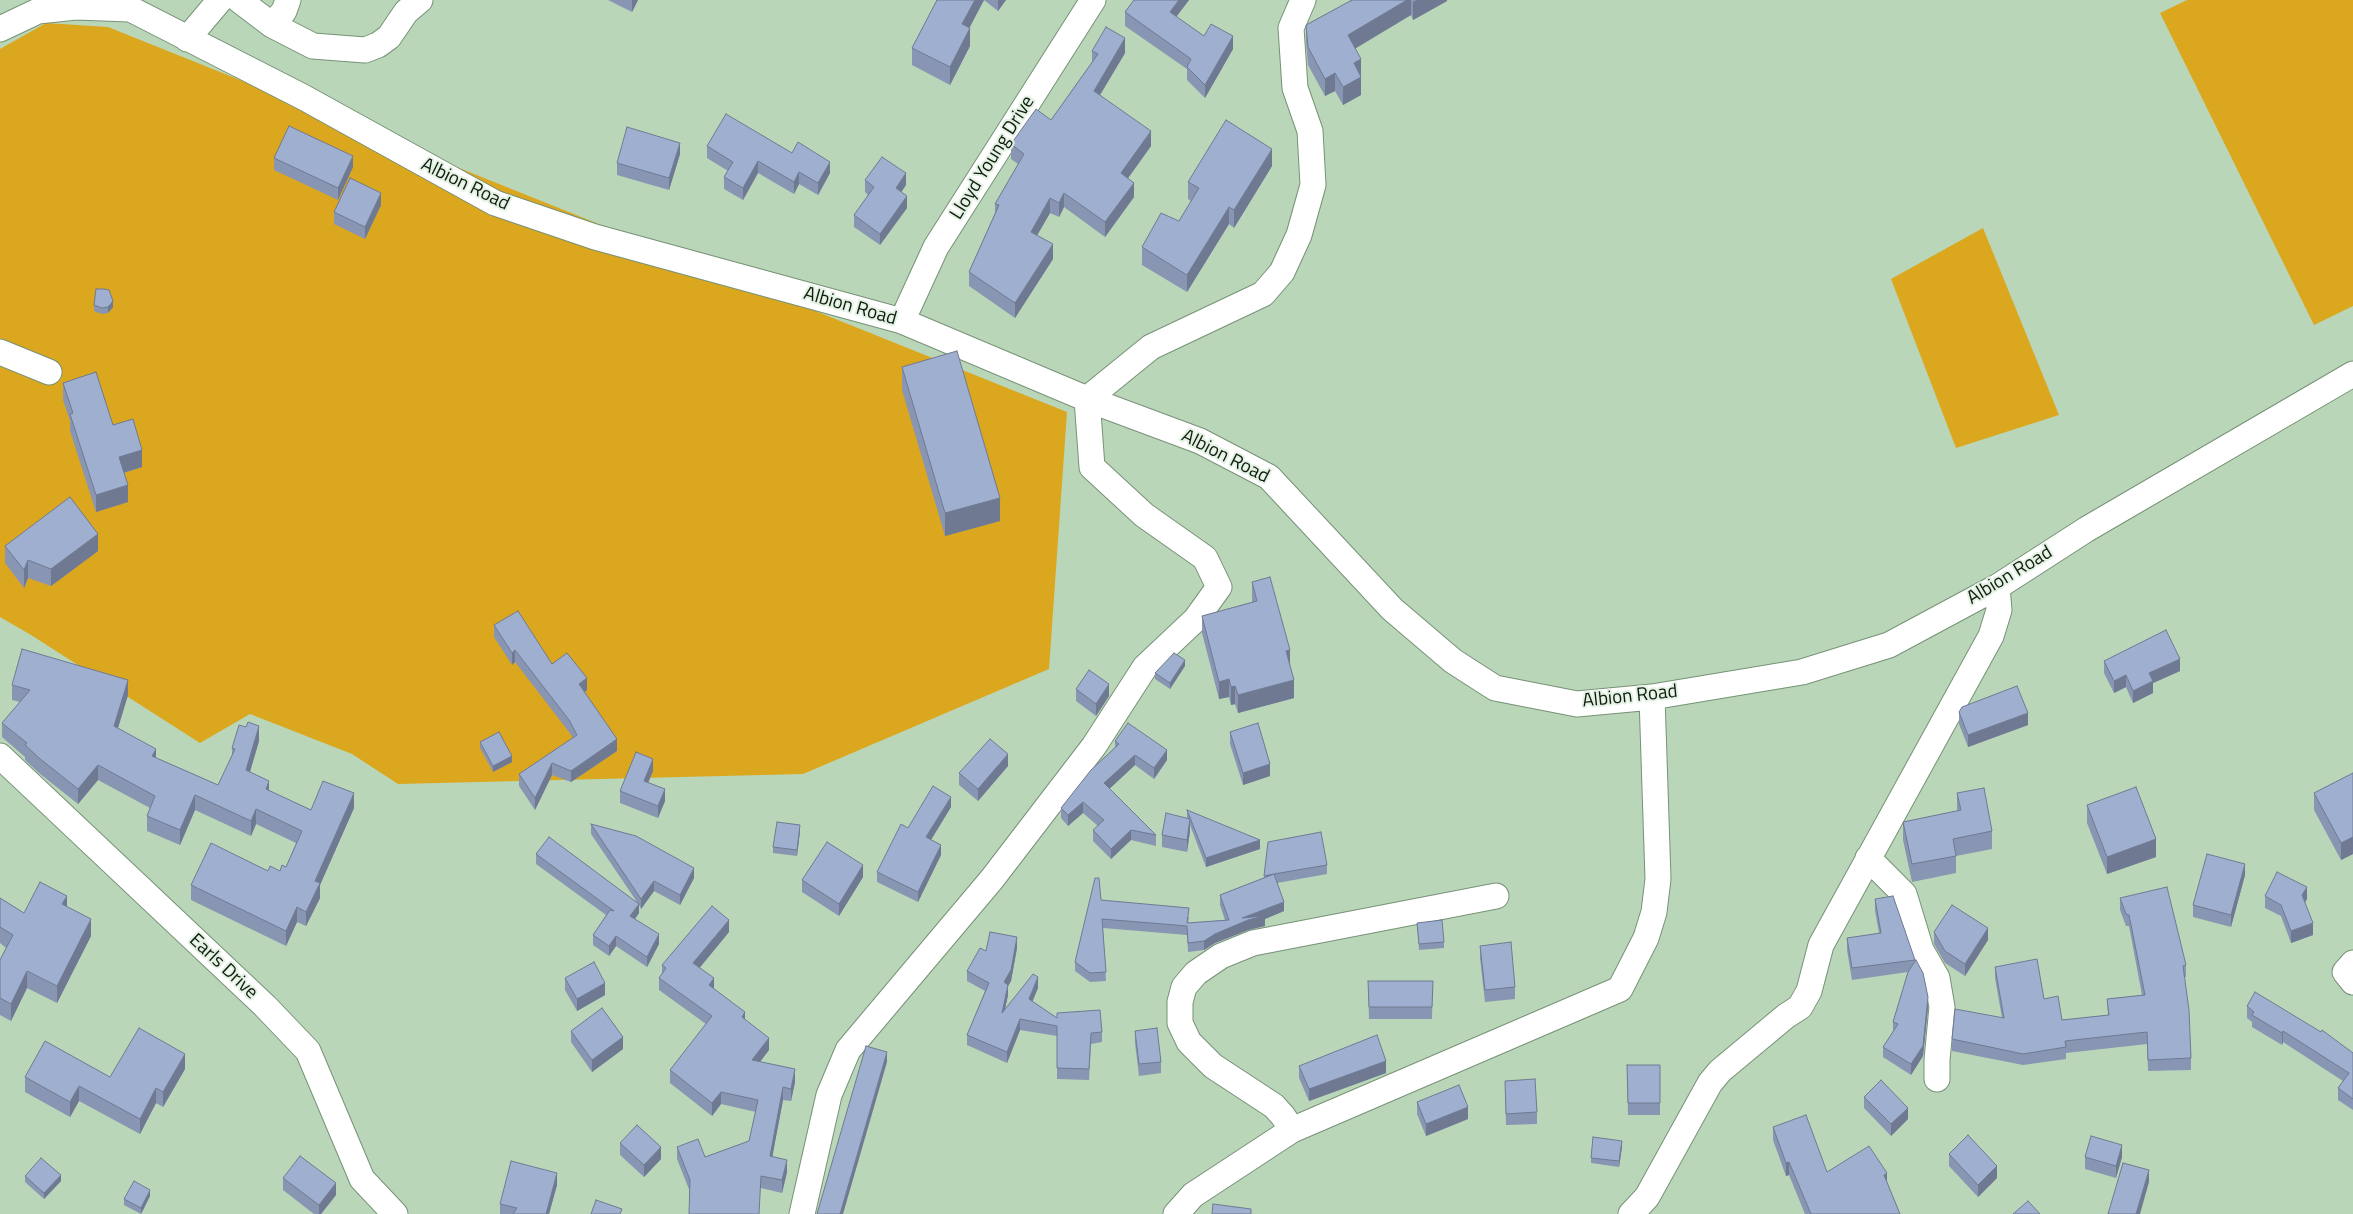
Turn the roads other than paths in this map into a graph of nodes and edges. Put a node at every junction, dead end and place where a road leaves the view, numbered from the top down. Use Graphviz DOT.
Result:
graph roads {
  1 [pos="220,0"];
  2 [pos="239,0"];
  3 [pos="288,0"];
  4 [pos="1093,0"];
  5 [pos="1303,0"];
  6 [pos="121,4"];
  7 [pos="406,4"];
  8 [pos="272,25"];
  9 [pos="0,29"];
  10 [pos="187,39"];
  11 [pos="902,321"];
  12 [pos="0,352"];
  13 [pos="49,372"];
  14 [pos="2353,374"];
  15 [pos="1086,398"];
  16 [pos="1997,587"];
  17 [pos="1652,697"];
  18 [pos="0,756"];
  19 [pos="1868,858"];
  20 [pos="1496,896"];
  21 [pos="2353,963"];
  22 [pos="2353,982"];
  23 [pos="1937,1079"];
  24 [pos="1292,1130"];
  25 [pos="395,1214"];
  26 [pos="802,1214"];
  27 [pos="1176,1214"];
  28 [pos="1631,1214"];
  1 -- 10 [label="street"];
  2 -- 8 [label="street"];
  3 -- 8 [label="street"];
  4 -- 11 [label="street, Lloyd Young Drive"];
  5 -- 15 [label="street"];
  6 -- 9 [label="street"];
  6 -- 10 [label="street, Albion Road"];
  7 -- 8 [label="street"];
  10 -- 11 [label="street, Albion Road"];
  11 -- 15 [label="street, Albion Road"];
  12 -- 13 [label="street"];
  14 -- 16 [label="street, Albion Road"];
  15 -- 17 [label="street, Albion Road"];
  15 -- 26 [label="street"];
  16 -- 17 [label="street, Albion Road"];
  16 -- 19 [label="street"];
  17 -- 24 [label="street"];
  18 -- 25 [label="street, Earls Drive"];
  19 -- 23 [label="street"];
  19 -- 28 [label="street"];
  20 -- 24 [label="street"];
  21 -- 22 [label="street"];
  24 -- 27 [label="street"];
}
